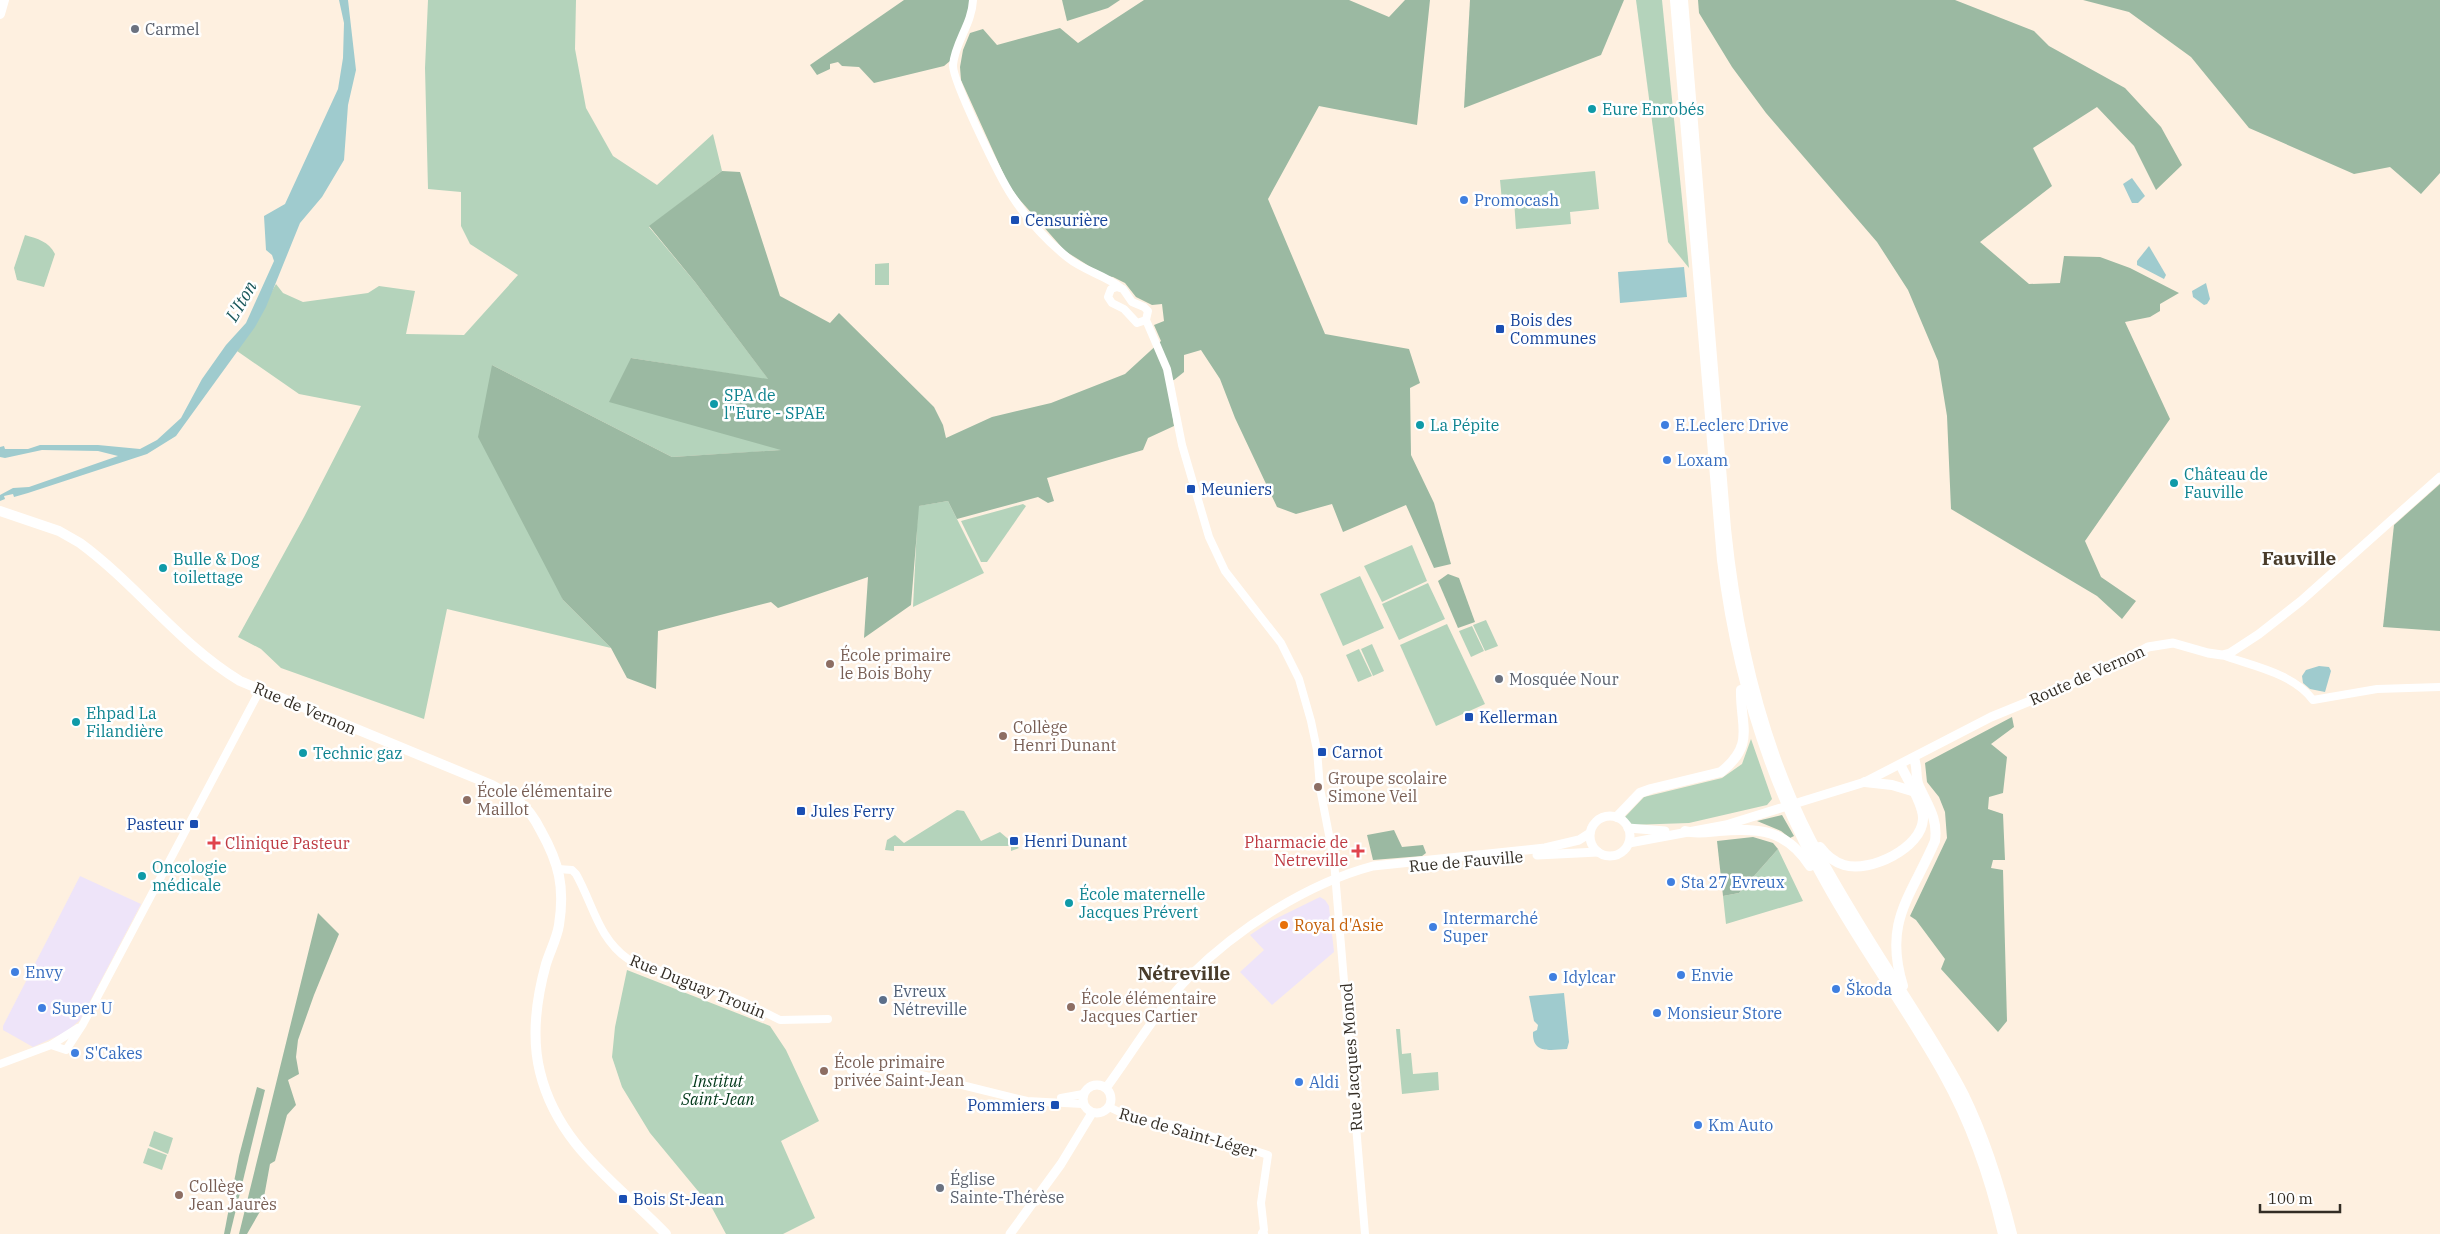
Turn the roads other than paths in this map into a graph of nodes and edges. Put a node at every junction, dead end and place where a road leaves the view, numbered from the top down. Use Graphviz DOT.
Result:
graph roads {
  1 [pos="4,0"];
  2 [pos="973,0"];
  3 [pos="1675,0"];
  4 [pos="1683,0"];
  5 [pos="0,14"];
  6 [pos="1096,275"];
  7 [pos="1123,289"];
  8 [pos="1109,293"];
  9 [pos="1146,320"];
  10 [pos="2440,477"];
  11 [pos="0,512"];
  12 [pos="2222,655"];
  13 [pos="1742,676"];
  14 [pos="2440,686"];
  15 [pos="260,690"];
  16 [pos="1914,759"];
  17 [pos="1901,766"];
  18 [pos="1865,782"];
  19 [pos="1912,791"];
  20 [pos="1617,817"];
  21 [pos="1800,817"];
  22 [pos="1628,828"];
  23 [pos="1685,831"];
  24 [pos="1590,833"];
  25 [pos="1629,843"];
  26 [pos="1598,852"];
  27 [pos="558,869"];
  28 [pos="1336,879"];
  29 [pos="1827,886"];
  30 [pos="1906,999"];
  31 [pos="828,1020"];
  32 [pos="83,1024"];
  33 [pos="51,1045"];
  34 [pos="0,1064"];
  35 [pos="851,1070"];
  36 [pos="1106,1088"];
  37 [pos="1083,1094"];
  38 [pos="1036,1101"];
  39 [pos="1083,1104"];
  40 [pos="1109,1107"];
  41 [pos="1092,1113"];
  42 [pos="666,1234"];
  43 [pos="1010,1234"];
  44 [pos="1263,1234"];
  45 [pos="1365,1234"];
  46 [pos="2002,1234"];
  47 [pos="2012,1234"];
  1 -- 5 [label="main road"];
  2 -- 6 [label="street"];
  3 -- 13 [label="main road"];
  4 -- 21 [label="main road"];
  6 -- 7 [label="street"];
  6 -- 8 [label="street"];
  7 -- 8 [label="street"];
  7 -- 9 [label="street, Rue Jacques Monod"];
  8 -- 9 [label="street"];
  9 -- 28 [label="street, Rue Jacques Monod"];
  10 -- 12 [label="main road"];
  11 -- 15 [label="main road, Rue de Vernon"];
  12 -- 14 [label="street, Route de Vernon"];
  12 -- 16 [label="main road, Route de Vernon"];
  13 -- 20 [label="main road"];
  13 -- 29 [label="main road"];
  15 -- 27 [label="main road, Rue de Vernon"];
  15 -- 32 [label="street"];
  16 -- 17 [label="main road, Route de Vernon"];
  16 -- 30 [label="main road"];
  17 -- 18 [label="main road, Route de Vernon"];
  17 -- 19 [label="main road"];
  18 -- 19 [label="main road"];
  18 -- 23 [label="main road, Route de Vernon"];
  19 -- 21 [label="main road"];
  20 -- 22 [label="main road"];
  20 -- 24 [label="main road"];
  21 -- 30 [label="main road"];
  22 -- 23 [label="main road"];
  22 -- 25 [label="main road"];
  23 -- 25 [label="main road"];
  23 -- 29 [label="main road"];
  24 -- 26 [label="main road"];
  24 -- 28 [label="main road, Rue de Fauville"];
  25 -- 26 [label="main road"];
  26 -- 28 [label="main road, Rue de Fauville"];
  27 -- 31 [label="street, Rue Duguay Trouin"];
  27 -- 42 [label="main road, Rue de Vernon"];
  28 -- 36 [label="main road, Rue de Fauville"];
  28 -- 45 [label="street, Rue Jacques Monod"];
  29 -- 46 [label="main road"];
  30 -- 47 [label="main road"];
  32 -- 33 [label="street"];
  32 -- 33 [label="street"];
  33 -- 34 [label="street"];
  35 -- 38 [label="street"];
  36 -- 37 [label="main road"];
  36 -- 40 [label="main road"];
  37 -- 38 [label="street"];
  37 -- 39 [label="main road"];
  38 -- 39 [label="street"];
  39 -- 41 [label="main road"];
  40 -- 41 [label="main road"];
  40 -- 44 [label="street, Rue de Saint-Léger"];
  41 -- 43 [label="main road"];
}
